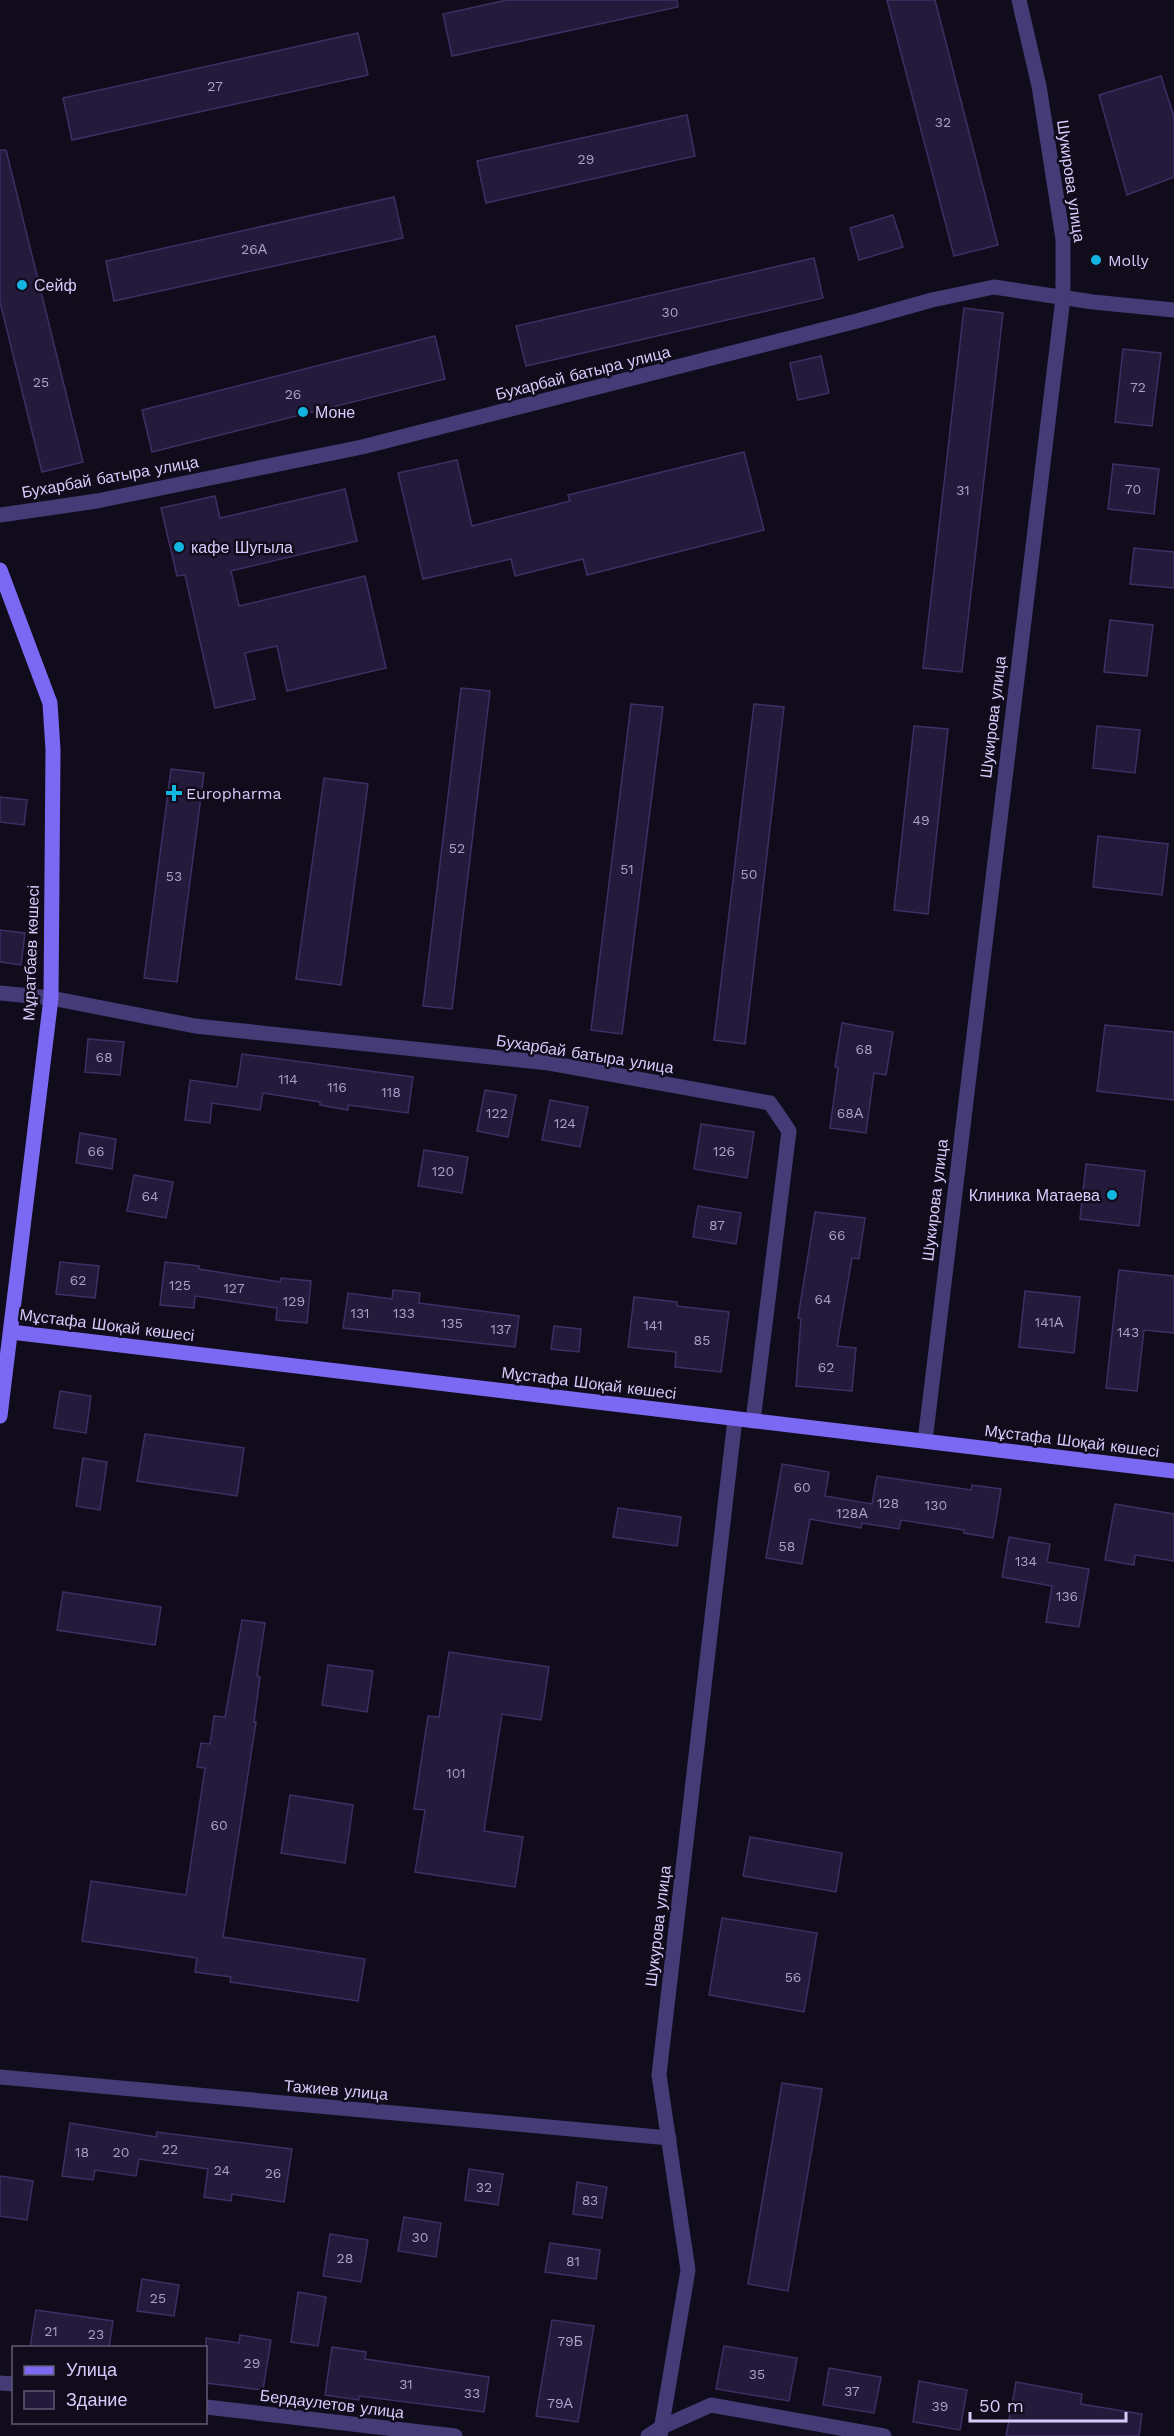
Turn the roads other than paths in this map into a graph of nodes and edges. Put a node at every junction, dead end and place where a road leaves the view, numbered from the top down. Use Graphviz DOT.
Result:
graph roads {
  1 [pos="1019,0"];
  2 [pos="1063,298"];
  3 [pos="1174,310"];
  4 [pos="0,515"];
  5 [pos="1,576"];
  6 [pos="0,993"];
  7 [pos="51,998"];
  8 [pos="6,1331"];
  9 [pos="0,1416"];
  10 [pos="735,1419"];
  11 [pos="753,1421"];
  12 [pos="925,1441"];
  13 [pos="1174,1471"];
  14 [pos="0,2077"];
  15 [pos="669,2138"];
  16 [pos="207,2407"];
  17 [pos="661,2431"];
  18 [pos="455,2436"];
  19 [pos="648,2436"];
  20 [pos="884,2436"];
  1 -- 2 [label="street, Шукирова улица"];
  2 -- 3 [label="street, Бухарбай батыра улица"];
  2 -- 4 [label="street, Бухарбай батыра улица"];
  2 -- 12 [label="street, Шукирова улица"];
  5 -- 7 [label="street, Мұратбаев көшесі"];
  6 -- 7 [label="street, Бухарбай батыра улица"];
  7 -- 8 [label="street, Мұратбаев көшесі"];
  7 -- 11 [label="street, Бухарбай батыра улица"];
  8 -- 9 [label="street, Мұратбаев көшесі"];
  8 -- 10 [label="street, Мұстафа Шоқай көшесі"];
  10 -- 11 [label="street, Мұстафа Шоқай көшесі"];
  10 -- 15 [label="street, Шукурова улица"];
  11 -- 12 [label="street, Мұстафа Шоқай көшесі"];
  12 -- 13 [label="street, Мұстафа Шоқай көшесі"];
  14 -- 15 [label="street, Тажиев улица"];
  15 -- 17 [label="street, Шукурова улица"];
  16 -- 18 [label="street, Бердаулетов улица"];
  17 -- 19 [label="street"];
  17 -- 20 [label="street"];
}
